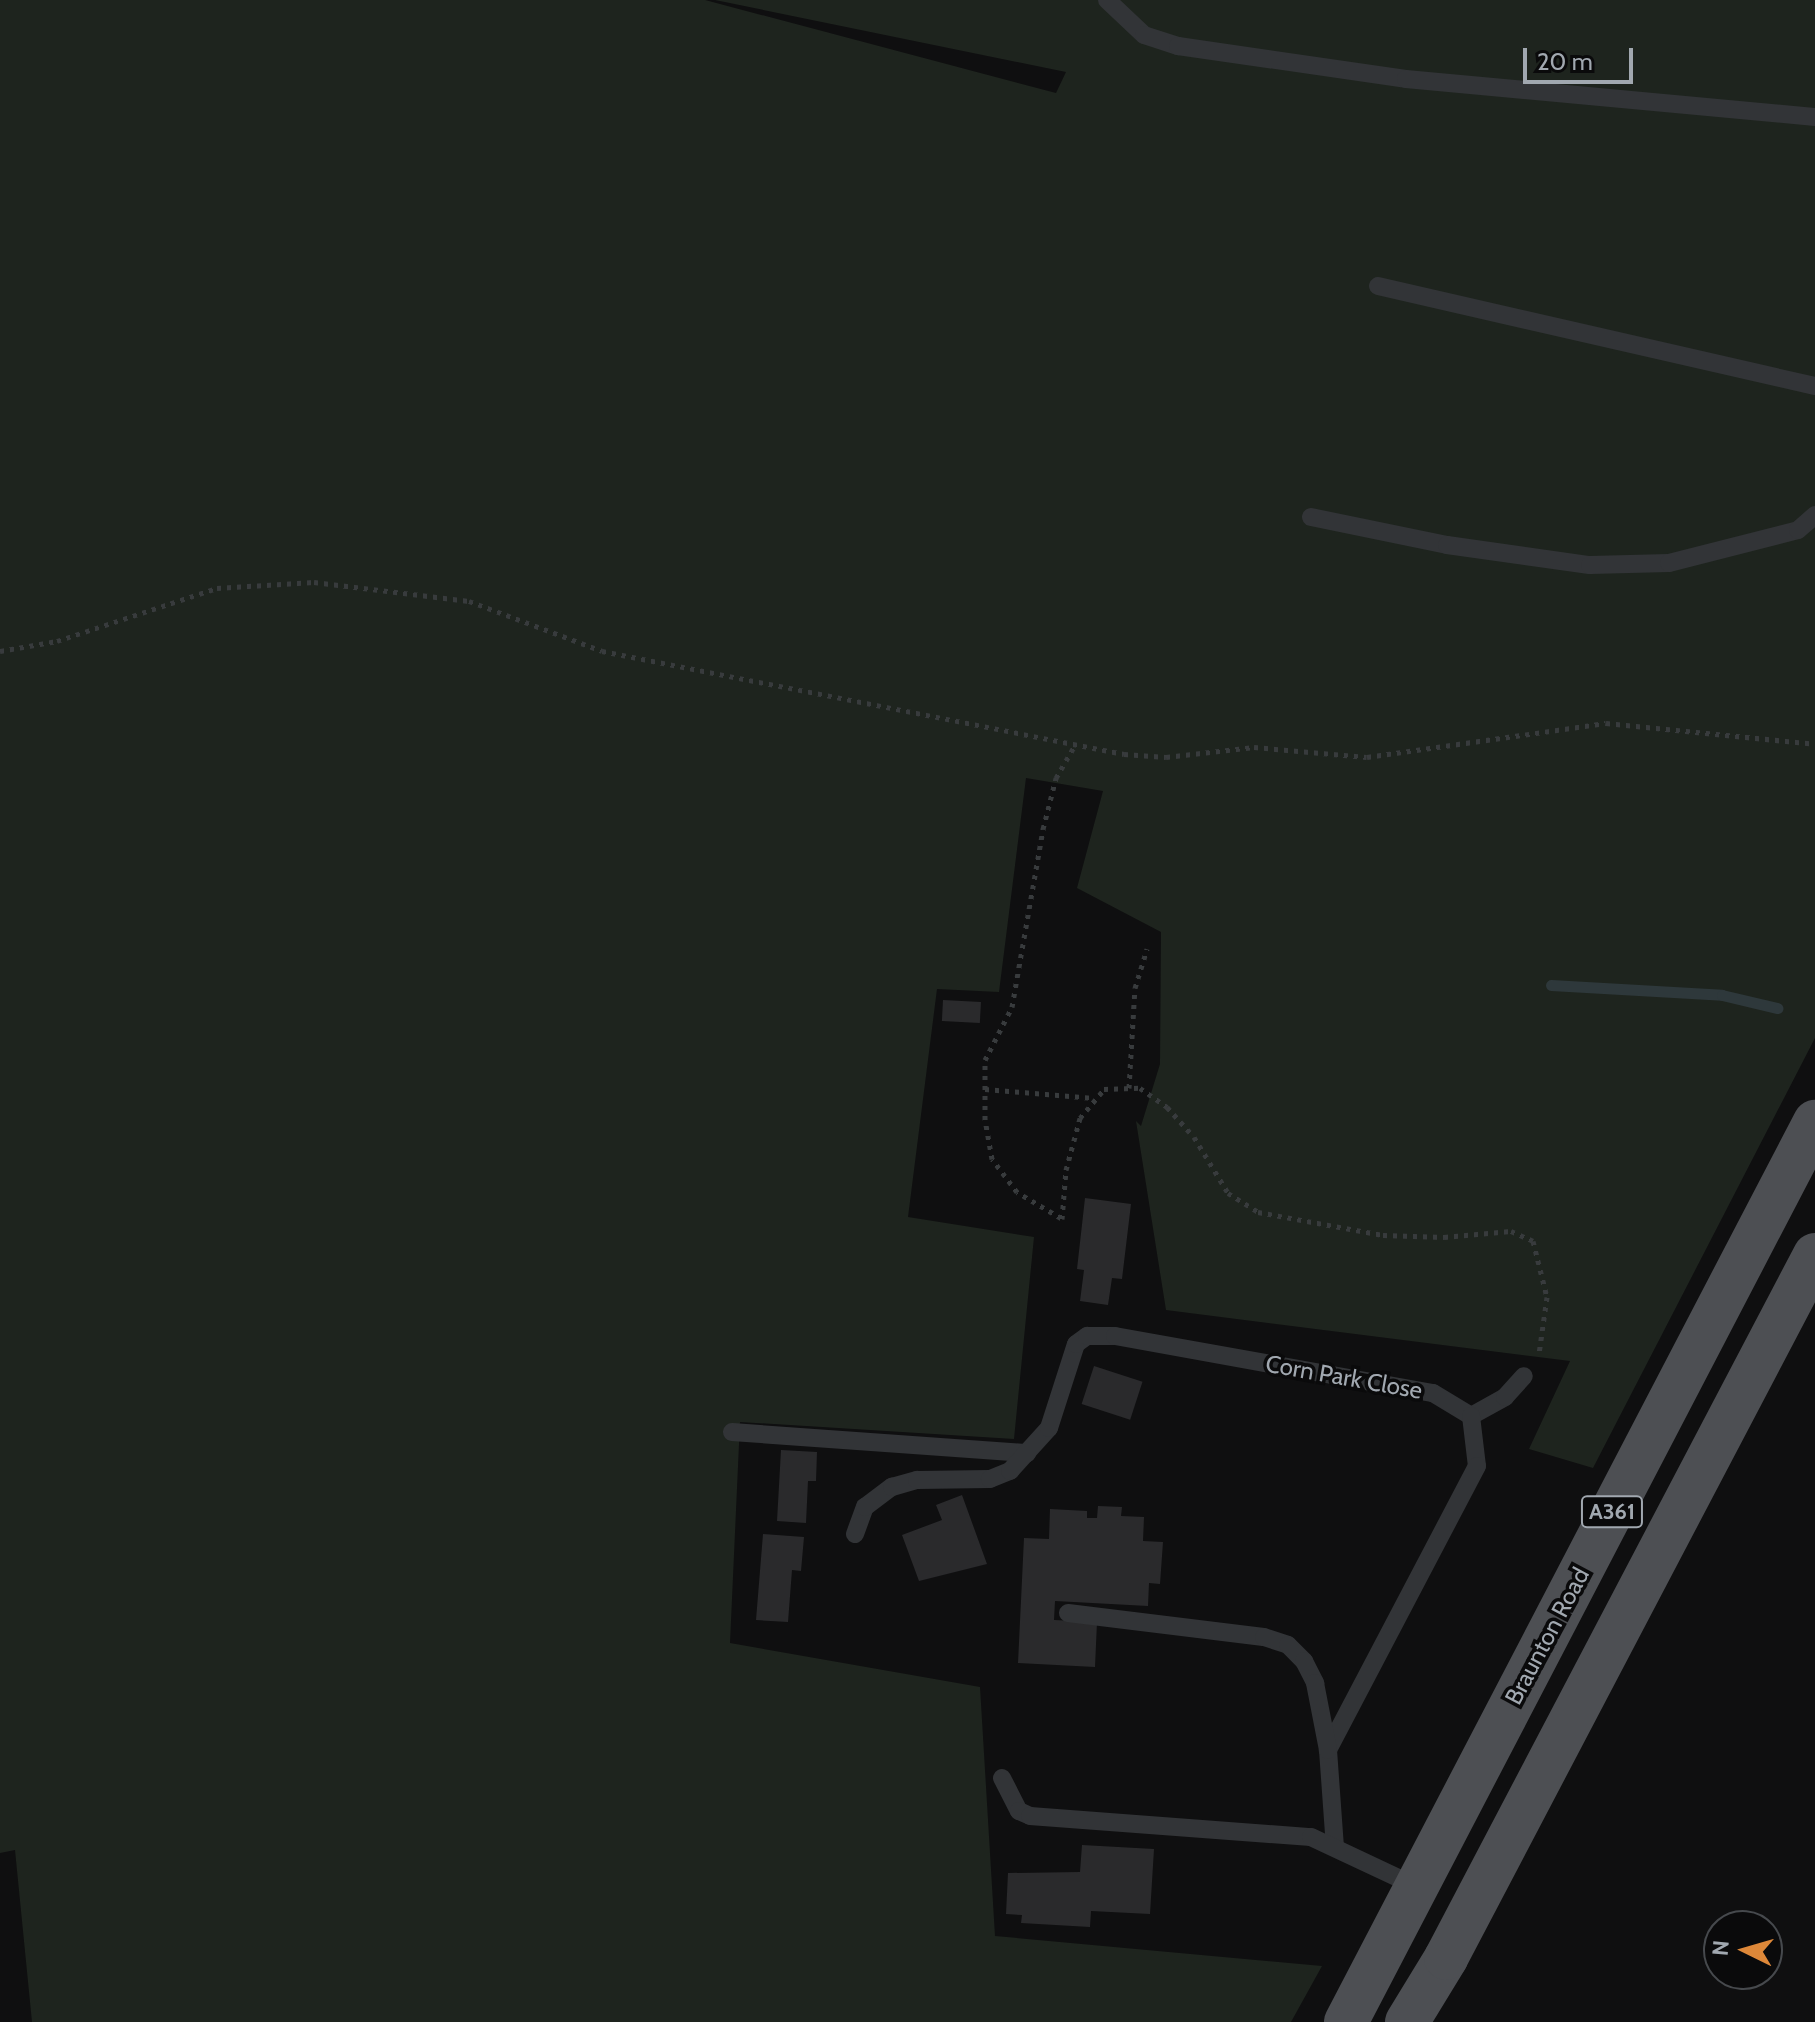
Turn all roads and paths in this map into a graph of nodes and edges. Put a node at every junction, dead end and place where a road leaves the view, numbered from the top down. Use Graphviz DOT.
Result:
graph roads {
  1 [pos="1107,0"];
  2 [pos="1815,117"];
  3 [pos="1378,286"];
  4 [pos="1815,386"];
  5 [pos="1815,515"];
  6 [pos="1311,517"];
  7 [pos="0,651"];
  8 [pos="1076,744"];
  9 [pos="1815,744"];
  10 [pos="1147,949"];
  11 [pos="1129,1088"];
  12 [pos="985,1089"];
  13 [pos="1094,1098"];
  14 [pos="1815,1122"];
  15 [pos="1815,1255"];
  16 [pos="1524,1376"];
  17 [pos="1471,1416"];
  18 [pos="732,1432"];
  19 [pos="1027,1453"];
  20 [pos="855,1534"];
  21 [pos="1068,1613"];
  22 [pos="1328,1750"];
  23 [pos="1002,1778"];
  24 [pos="1335,1848"];
  25 [pos="1415,1886"];
  26 [pos="1346,2022"];
  27 [pos="1407,2022"];
  1 -- 2 [label="lane"];
  3 -- 4 [label="lane"];
  5 -- 6 [label="lane"];
  7 -- 8 [label="path"];
  8 -- 9 [label="path"];
  8 -- 12 [label="path"];
  10 -- 11 [label="path"];
  11 -- 13 [label="path"];
  11 -- 16 [label="path"];
  12 -- 13 [label="path"];
  12 -- 13 [label="path"];
  14 -- 25 [label="main road, Braunton Road / A361"];
  15 -- 27 [label="main road, A361"];
  16 -- 17 [label="lane"];
  17 -- 19 [label="lane, Corn Park Close"];
  17 -- 22 [label="lane"];
  18 -- 19 [label="lane"];
  19 -- 20 [label="lane, Corn Park Close"];
  21 -- 22 [label="lane"];
  22 -- 24 [label="lane"];
  23 -- 24 [label="lane"];
  24 -- 25 [label="lane"];
  25 -- 26 [label="main road, Braunton Road / A361"];
}
